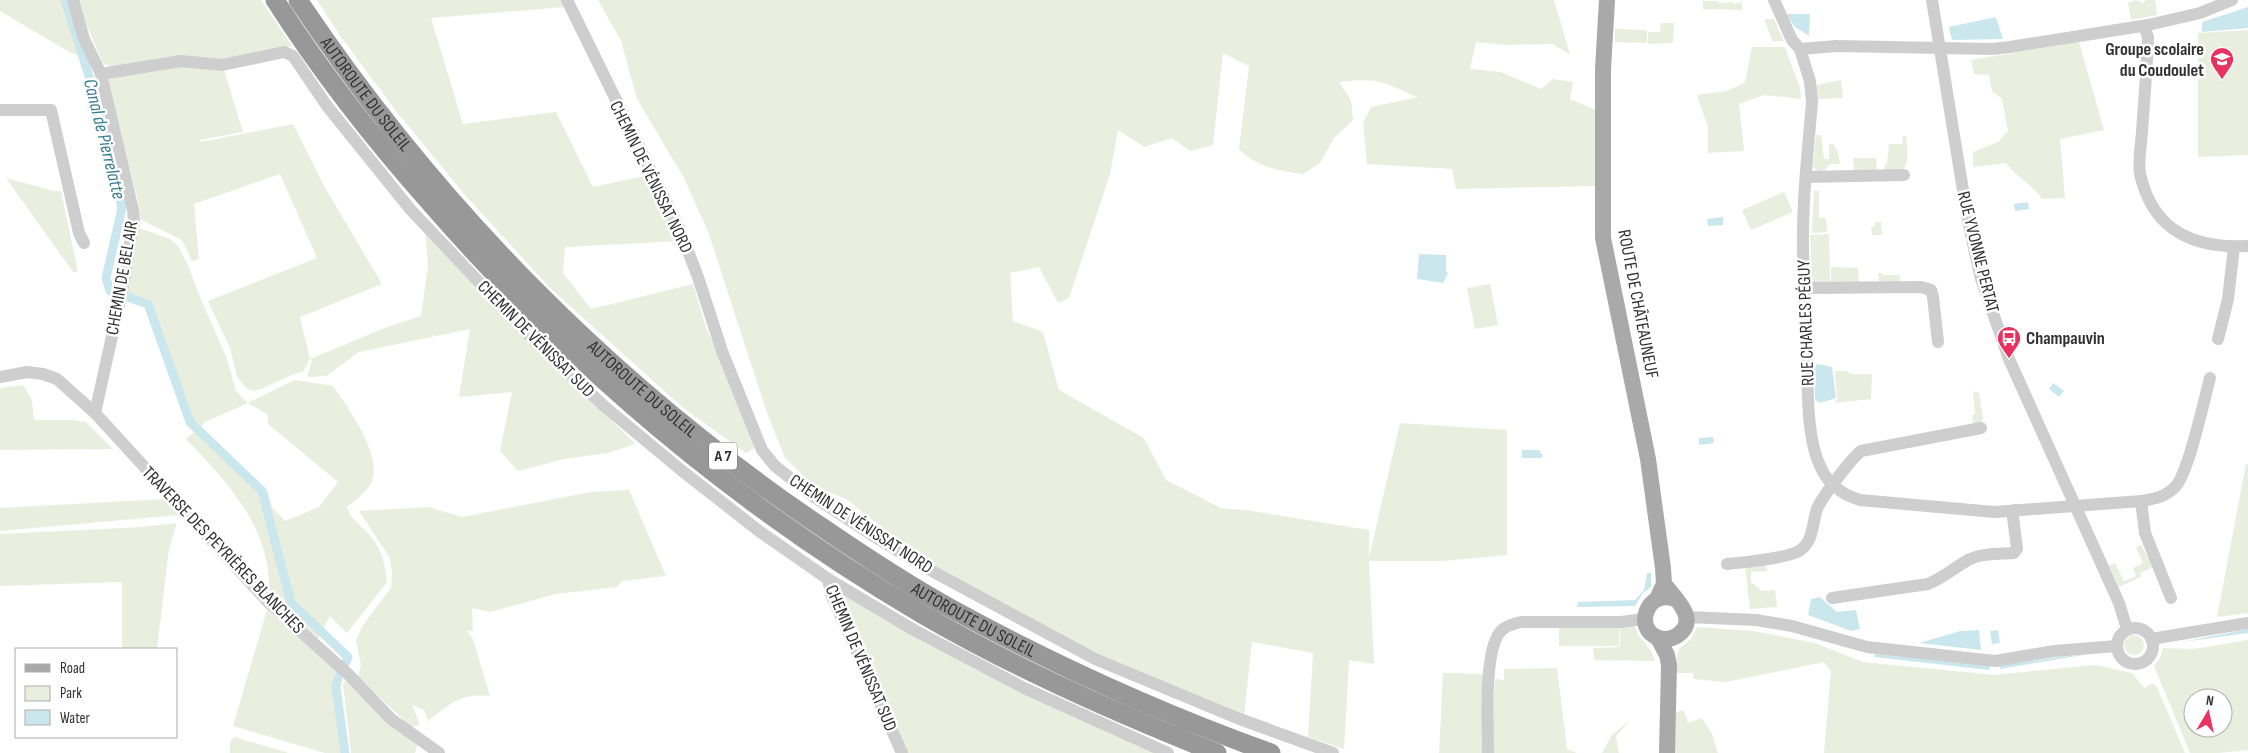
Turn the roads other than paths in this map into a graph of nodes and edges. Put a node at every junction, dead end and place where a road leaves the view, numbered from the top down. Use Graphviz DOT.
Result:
graph roads {
  1 [pos="73,0"];
  2 [pos="275,0"];
  3 [pos="298,0"];
  4 [pos="567,0"];
  5 [pos="1607,0"];
  6 [pos="1774,0"];
  7 [pos="1932,0"];
  8 [pos="2232,0"];
  9 [pos="2147,25"];
  10 [pos="1938,47"];
  11 [pos="1800,49"];
  12 [pos="101,74"];
  13 [pos="0,110"];
  14 [pos="1904,175"];
  15 [pos="1806,177"];
  16 [pos="84,243"];
  17 [pos="2248,246"];
  18 [pos="2234,247"];
  19 [pos="1806,288"];
  20 [pos="2218,339"];
  21 [pos="1938,342"];
  22 [pos="0,377"];
  23 [pos="2210,378"];
  24 [pos="95,413"];
  25 [pos="1981,428"];
  26 [pos="1833,485"];
  27 [pos="2141,501"];
  28 [pos="2075,505"];
  29 [pos="2014,510"];
  30 [pos="1727,564"];
  31 [pos="828,579"];
  32 [pos="1660,591"];
  33 [pos="1832,598"];
  34 [pos="2171,598"];
  35 [pos="1687,617"];
  36 [pos="1644,619"];
  37 [pos="2248,623"];
  38 [pos="2127,629"];
  39 [pos="1676,636"];
  40 [pos="1658,638"];
  41 [pos="2152,639"];
  42 [pos="2117,646"];
  43 [pos="1669,666"];
  44 [pos="439,753"];
  45 [pos="902,753"];
  46 [pos="1168,753"];
  47 [pos="1217,753"];
  48 [pos="1271,753"];
  49 [pos="1333,753"];
  50 [pos="1488,753"];
  51 [pos="1667,753"];
  1 -- 12 [label="street, CHEMIN DE BEL AIR"];
  2 -- 47 [label="highway, AUTOROUTE DU SOLEIL / A 7"];
  3 -- 48 [label="highway, AUTOROUTE DU SOLEIL / A 7"];
  4 -- 49 [label="street, CHEMIN DE VÉNISSAT NORD"];
  5 -- 32 [label="main road, ROUTE DE CHÂTEAUNEUF"];
  6 -- 11 [label="street, RUE CHARLES PÉGUY"];
  7 -- 10 [label="street, RUE YVONNE PERTAT"];
  8 -- 9 [label="street"];
  9 -- 10 [label="street"];
  9 -- 18 [label="street"];
  10 -- 11 [label="street"];
  10 -- 28 [label="street, RUE YVONNE PERTAT"];
  11 -- 15 [label="street, RUE CHARLES PÉGUY"];
  12 -- 24 [label="street, CHEMIN DE BEL AIR"];
  12 -- 31 [label="street, CHEMIN DE VÉNISSAT SUD"];
  13 -- 16 [label="street"];
  14 -- 15 [label="street"];
  15 -- 19 [label="street, RUE CHARLES PÉGUY"];
  17 -- 18 [label="street"];
  18 -- 20 [label="street"];
  19 -- 21 [label="street"];
  19 -- 26 [label="street, RUE CHARLES PÉGUY"];
  22 -- 24 [label="street, TRAVERSE DES PEYRIÈRES BLANCHES"];
  23 -- 27 [label="street, RUE CHARLES PÉGUY"];
  24 -- 44 [label="street, TRAVERSE DES PEYRIÈRES BLANCHES"];
  25 -- 26 [label="street"];
  26 -- 29 [label="street, RUE CHARLES PÉGUY"];
  26 -- 30 [label="street"];
  27 -- 28 [label="street, RUE CHARLES PÉGUY"];
  27 -- 34 [label="street"];
  28 -- 29 [label="street, RUE CHARLES PÉGUY"];
  28 -- 38 [label="street, RUE YVONNE PERTAT"];
  29 -- 33 [label="street"];
  31 -- 45 [label="street, CHEMIN DE VÉNISSAT SUD"];
  31 -- 46 [label="street"];
  32 -- 35 [label="main road"];
  32 -- 36 [label="main road"];
  35 -- 39 [label="main road"];
  35 -- 42 [label="street"];
  36 -- 40 [label="main road"];
  36 -- 50 [label="street"];
  37 -- 41 [label="street"];
  38 -- 41 [label="street"];
  38 -- 42 [label="street"];
  39 -- 40 [label="main road"];
  39 -- 43 [label="main road"];
  40 -- 43 [label="main road"];
  41 -- 42 [label="street"];
  43 -- 51 [label="main road"];
}
